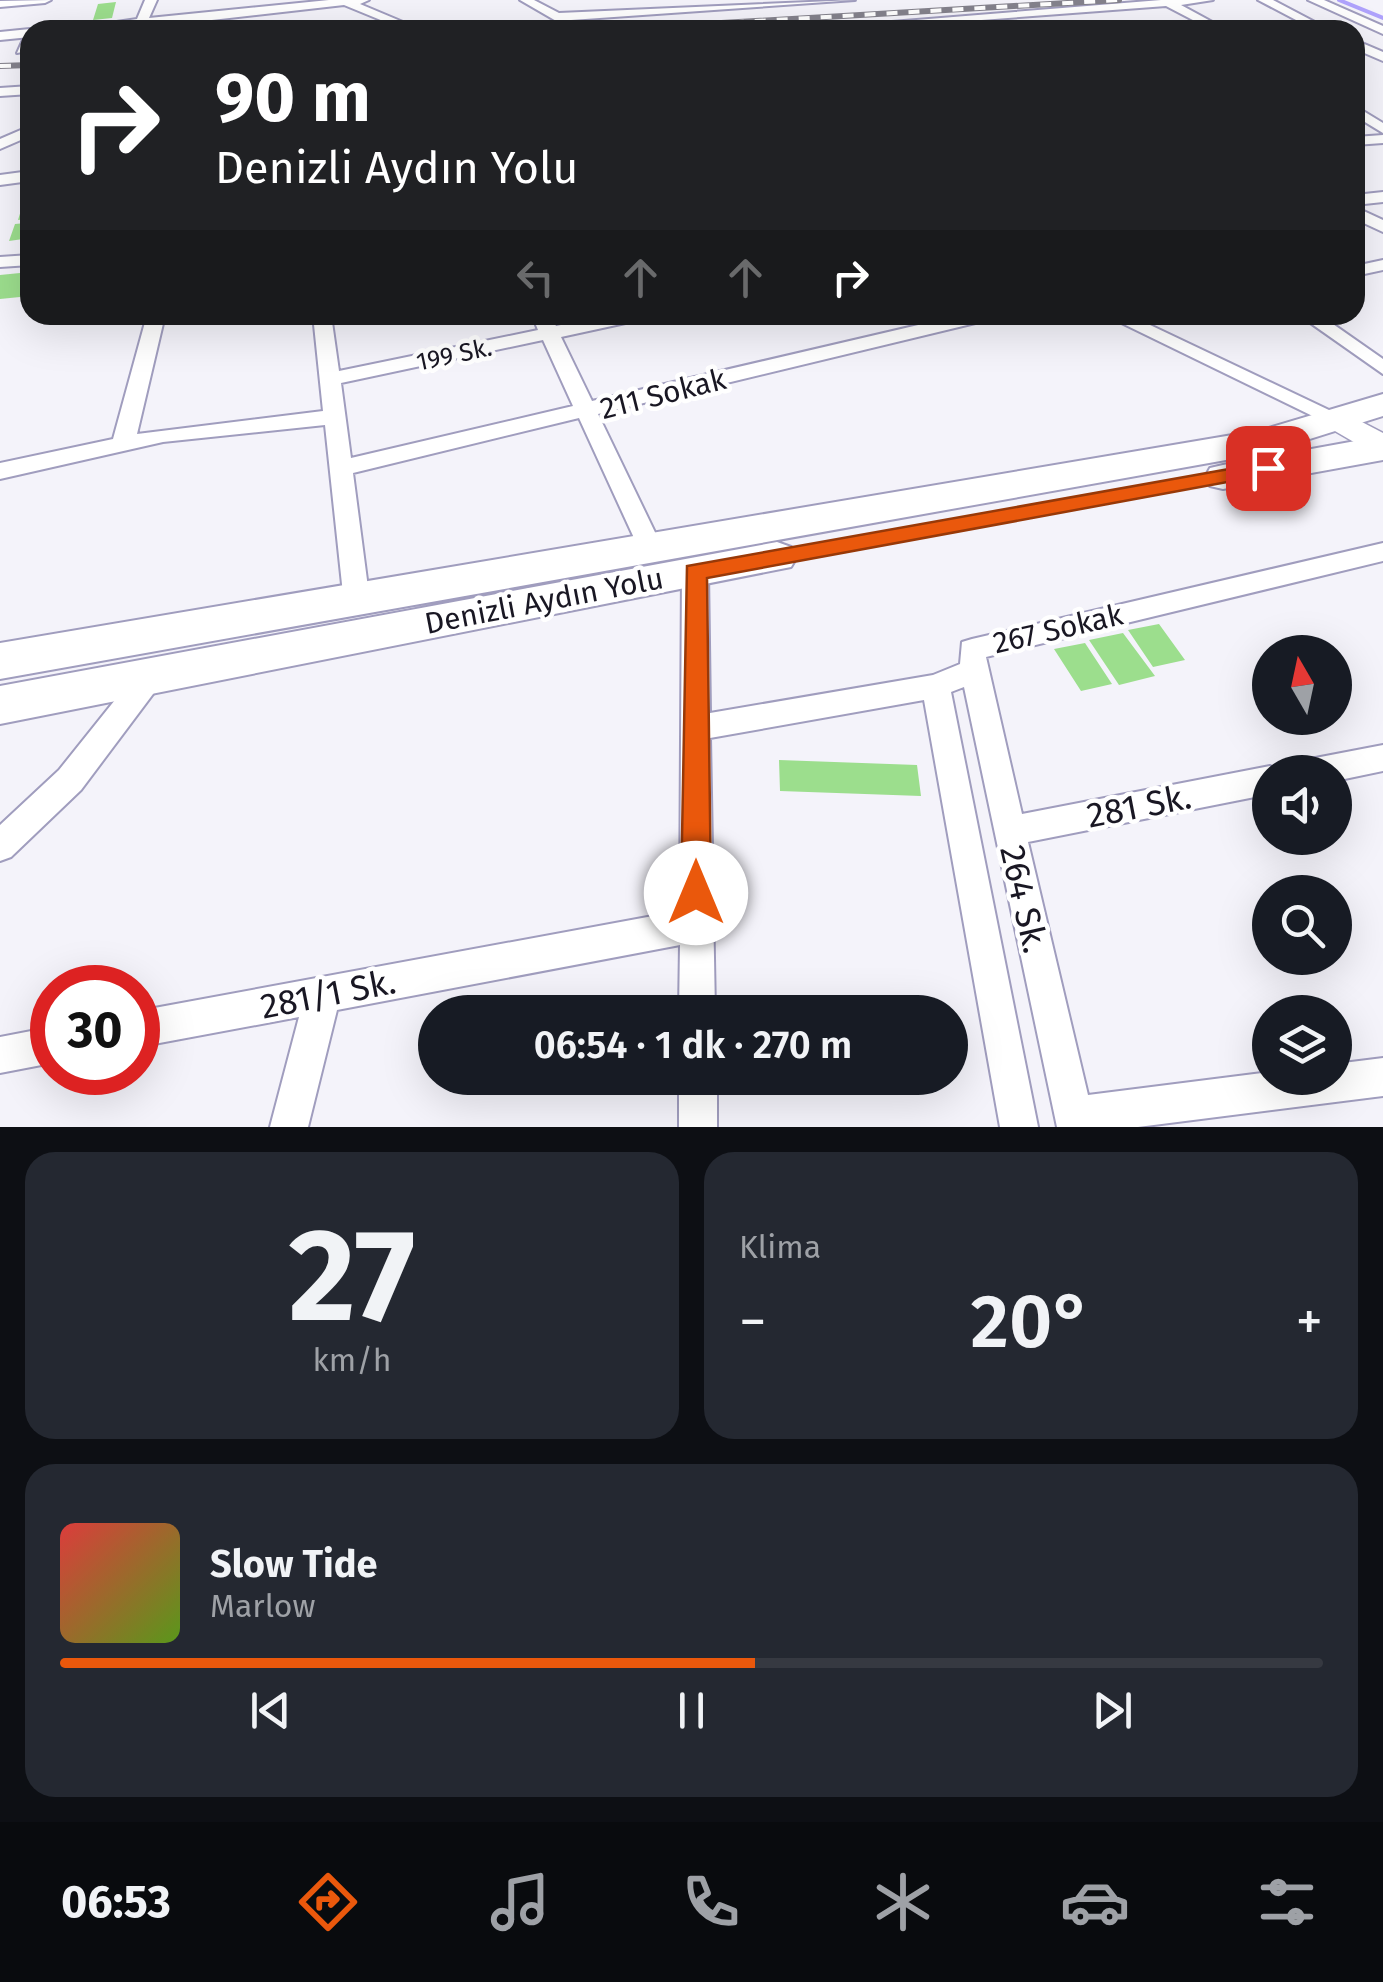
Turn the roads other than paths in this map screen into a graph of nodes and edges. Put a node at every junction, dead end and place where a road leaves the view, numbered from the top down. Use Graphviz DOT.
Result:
graph roads {
  1 [pos="46,0"];
  2 [pos="362,0"];
  3 [pos="528,0"];
  4 [pos="849,0"];
  5 [pos="1207,0"];
  6 [pos="1264,0"];
  7 [pos="1314,0"];
  8 [pos="342,1"];
  9 [pos="1168,2"];
  10 [pos="756,3"];
  11 [pos="0,4"];
  12 [pos="1066,8"];
  13 [pos="985,14"];
  14 [pos="558,17"];
  15 [pos="1079,19"];
  16 [pos="177,20"];
  17 [pos="390,20"];
  18 [pos="563,20"];
  19 [pos="918,20"];
  20 [pos="992,20"];
  21 [pos="1202,20"];
  22 [pos="1304,20"];
  23 [pos="1360,20"];
  24 [pos="153,325"];
  25 [pos="323,325"];
  26 [pos="542,325"];
  27 [pos="546,325"];
  28 [pos="903,325"];
  29 [pos="943,325"];
  30 [pos="1136,325"];
  31 [pos="1322,325"];
  32 [pos="910,333"];
  33 [pos="1383,368"];
  34 [pos="330,379"];
  35 [pos="1383,405"];
  36 [pos="589,412"];
  37 [pos="334,417"];
  38 [pos="1340,420"];
  39 [pos="123,444"];
  40 [pos="1383,448"];
  41 [pos="340,468"];
  42 [pos="0,471"];
  43 [pos="652,551"];
  44 [pos="1383,552"];
  45 [pos="695,572"];
  46 [pos="357,603"];
  47 [pos="0,661"];
  48 [pos="974,670"];
  49 [pos="149,678"];
  50 [pos="936,686"];
  51 [pos="0,705"];
  52 [pos="696,728"];
  53 [pos="1383,759"];
  54 [pos="1352,765"];
  55 [pos="1252,784"];
  56 [pos="1009,831"];
  57 [pos="0,846"];
  58 [pos="696,925"];
  59 [pos="324,994"];
  60 [pos="697,995"];
  61 [pos="160,1025"];
  62 [pos="30,1049"];
  63 [pos="0,1055"];
  64 [pos="1383,1077"];
  65 [pos="698,1095"];
  66 [pos="1074,1121"];
  67 [pos="289,1127"];
  68 [pos="698,1127"];
  69 [pos="1020,1127"];
  1 -- 11 [label="street"];
  2 -- 8 [label="street"];
  3 -- 14 [label="street"];
  4 -- 10 [label="street"];
  5 -- 9 [label="street"];
  6 -- 22 [label="street"];
  7 -- 23 [label="street"];
  8 -- 16 [label="street"];
  8 -- 17 [label="street"];
  9 -- 12 [label="street"];
  9 -- 21 [label="street"];
  10 -- 14 [label="street"];
  12 -- 13 [label="street"];
  12 -- 15 [label="street"];
  13 -- 19 [label="street"];
  13 -- 20 [label="street"];
  14 -- 18 [label="street"];
  24 -- 39 [label="street"];
  25 -- 34 [label="street"];
  26 -- 34 [label="street, 199 Sk."];
  27 -- 36 [label="street"];
  28 -- 32 [label="street"];
  29 -- 32 [label="street, 211 Sokak"];
  30 -- 38 [label="street"];
  31 -- 33 [label="street"];
  32 -- 36 [label="street, 211 Sokak"];
  34 -- 37 [label="street"];
  35 -- 38 [label="highway, Denizli Aydın Yolu"];
  36 -- 41 [label="street, 211 Sokak"];
  36 -- 43 [label="street"];
  37 -- 39 [label="street"];
  37 -- 41 [label="street"];
  38 -- 40 [label="main road"];
  38 -- 43 [label="highway, Denizli Aydın Yolu"];
  39 -- 42 [label="street"];
  40 -- 45 [label="highway, Denizli Aydın Yolu"];
  41 -- 46 [label="street"];
  43 -- 46 [label="highway, Denizli Aydın Yolu"];
  44 -- 48 [label="street, 267 Sokak"];
  45 -- 49 [label="highway, Denizli Aydın Yolu"];
  45 -- 52 [label="street"];
  46 -- 47 [label="highway, Denizli Aydın Yolu"];
  48 -- 50 [label="street, 267 Sokak"];
  48 -- 56 [label="street, 264 Sk."];
  49 -- 51 [label="highway, Denizli Aydın Yolu"];
  49 -- 57 [label="street"];
  50 -- 52 [label="street, 267 Sokak"];
  50 -- 69 [label="street, 264 Sk."];
  52 -- 58 [label="street"];
  53 -- 54 [label="street"];
  55 -- 56 [label="street, 281 Sk."];
  56 -- 66 [label="street, 264 Sk."];
  58 -- 59 [label="street, 281/1 Sk."];
  58 -- 60 [label="street"];
  59 -- 61 [label="street, 281/1 Sk."];
  59 -- 67 [label="street"];
  62 -- 63 [label="street"];
  64 -- 66 [label="street"];
  65 -- 68 [label="street"];
}
